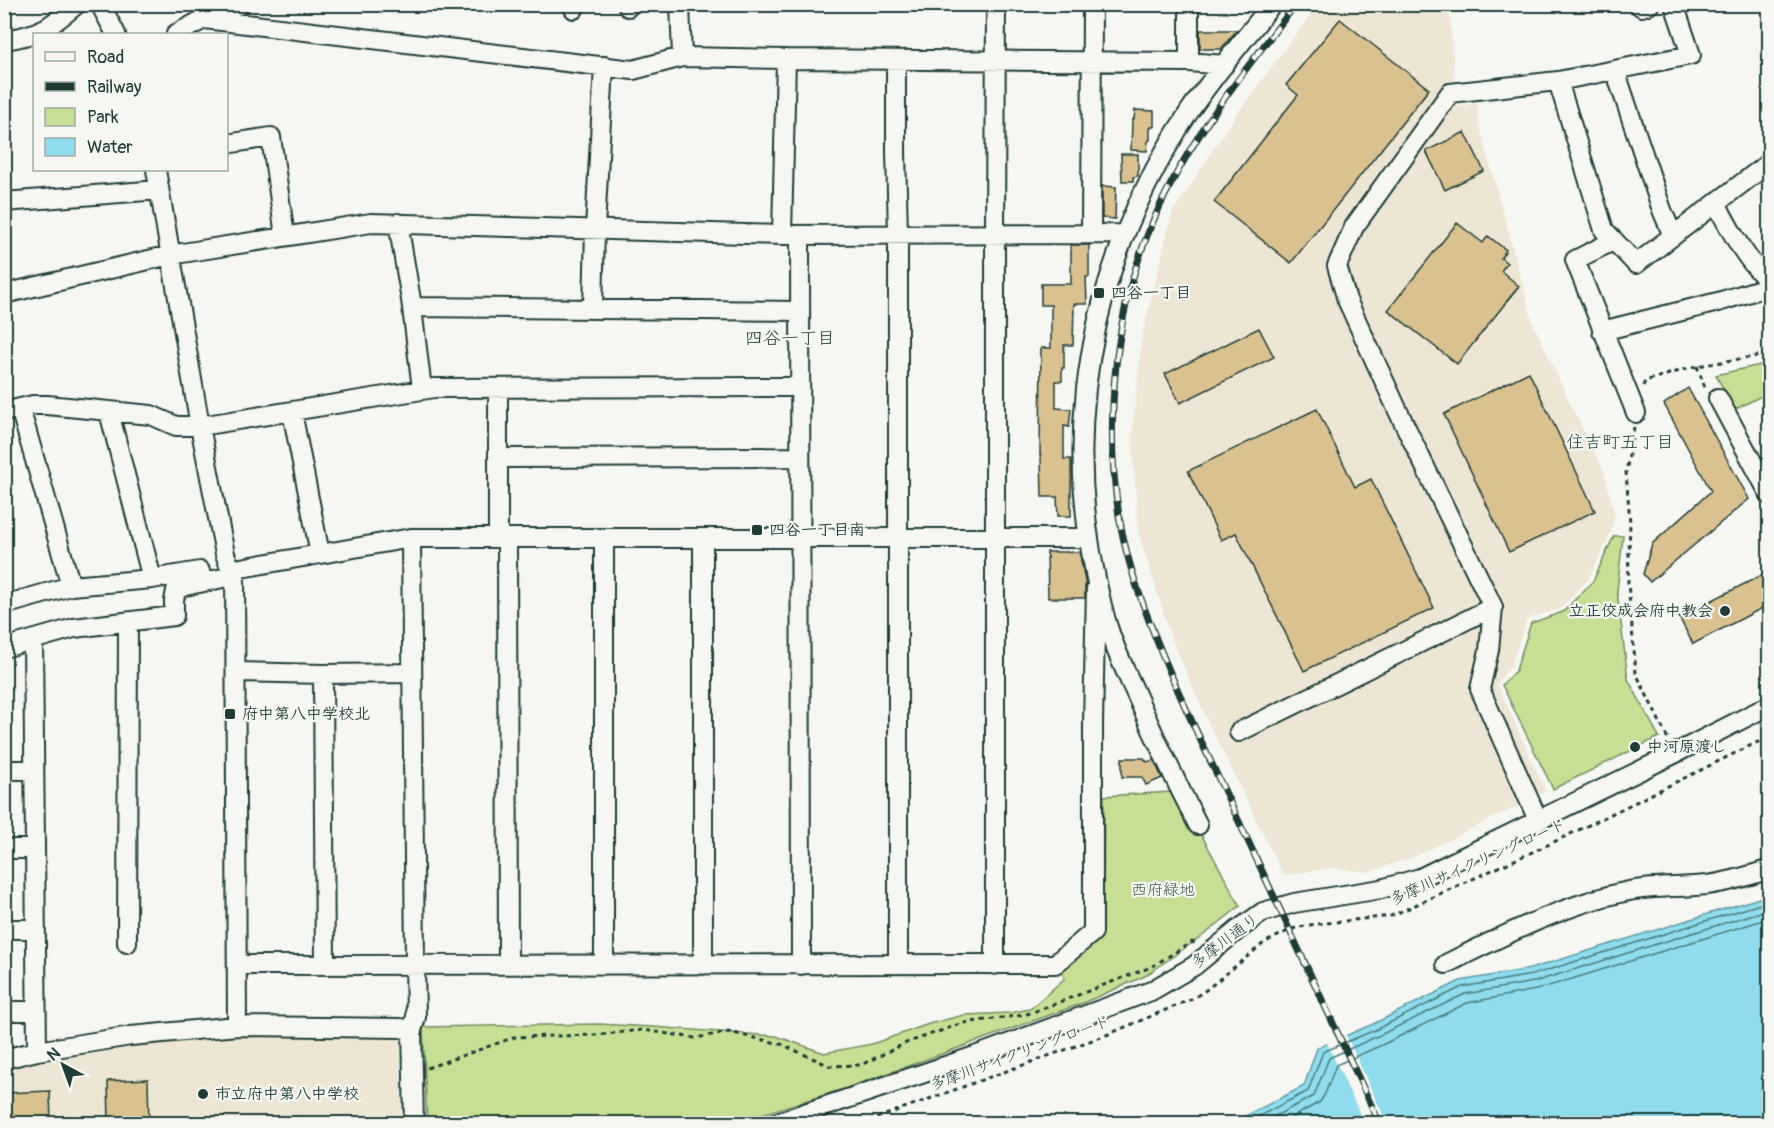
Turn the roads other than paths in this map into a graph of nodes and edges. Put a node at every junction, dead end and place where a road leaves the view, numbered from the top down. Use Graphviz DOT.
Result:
graph roads {
  1 [pos="77,4"];
  2 [pos="100,4"];
  3 [pos="241,4"];
  4 [pos="680,4"];
  5 [pos="996,4"];
  6 [pos="1092,4"];
  7 [pos="1189,4"];
  8 [pos="1272,4"];
  9 [pos="1638,4"];
  10 [pos="1650,4"];
  11 [pos="1674,4"];
  12 [pos="204,19"];
  13 [pos="37,33"];
  14 [pos="115,33"];
  15 [pos="178,33"];
  16 [pos="33,34"];
  17 [pos="4,40"];
  18 [pos="682,57"];
  19 [pos="786,59"];
  20 [pos="896,60"];
  21 [pos="996,61"];
  22 [pos="1092,62"];
  23 [pos="1189,62"];
  24 [pos="1224,65"];
  25 [pos="604,66"];
  26 [pos="1615,70"];
  27 [pos="1557,81"];
  28 [pos="228,144"];
  29 [pos="1770,162"];
  30 [pos="156,171"];
  31 [pos="159,190"];
  32 [pos="4,202"];
  33 [pos="1716,203"];
  34 [pos="398,222"];
  35 [pos="595,229"];
  36 [pos="898,234"];
  37 [pos="1091,234"];
  38 [pos="1125,234"];
  39 [pos="791,235"];
  40 [pos="995,235"];
  41 [pos="285,236"];
  42 [pos="1673,236"];
  43 [pos="1613,241"];
  44 [pos="170,255"];
  45 [pos="1770,282"];
  46 [pos="1770,286"];
  47 [pos="4,294"];
  48 [pos="412,308"];
  49 [pos="593,309"];
  50 [pos="799,311"];
  51 [pos="1602,331"];
  52 [pos="800,387"];
  53 [pos="498,388"];
  54 [pos="422,389"];
  55 [pos="1718,398"];
  56 [pos="12,410"];
  57 [pos="109,412"];
  58 [pos="292,412"];
  59 [pos="1636,413"];
  60 [pos="200,426"];
  61 [pos="498,458"];
  62 [pos="800,458"];
  63 [pos="1770,495"];
  64 [pos="411,538"];
  65 [pos="503,538"];
  66 [pos="604,538"];
  67 [pos="703,538"];
  68 [pos="800,538"];
  69 [pos="897,538"];
  70 [pos="995,538"];
  71 [pos="1089,538"];
  72 [pos="320,555"];
  73 [pos="233,568"];
  74 [pos="152,579"];
  75 [pos="70,586"];
  76 [pos="1096,588"];
  77 [pos="4,605"];
  78 [pos="1493,607"];
  79 [pos="128,622"];
  80 [pos="33,640"];
  81 [pos="4,648"];
  82 [pos="236,672"];
  83 [pos="412,673"];
  84 [pos="322,674"];
  85 [pos="1770,705"];
  86 [pos="1239,732"];
  87 [pos="4,770"];
  88 [pos="34,770"];
  89 [pos="1538,820"];
  90 [pos="1198,825"];
  91 [pos="4,849"];
  92 [pos="34,849"];
  93 [pos="1770,869"];
  94 [pos="4,929"];
  95 [pos="35,929"];
  96 [pos="127,943"];
  97 [pos="898,964"];
  98 [pos="1446,964"];
  99 [pos="237,965"];
  100 [pos="325,965"];
  101 [pos="415,965"];
  102 [pos="508,965"];
  103 [pos="604,965"];
  104 [pos="703,965"];
  105 [pos="801,965"];
  106 [pos="995,965"];
  107 [pos="4,1011"];
  108 [pos="36,1011"];
  109 [pos="237,1026"];
  110 [pos="412,1030"];
  111 [pos="37,1051"];
  112 [pos="4,1059"];
  113 [pos="414,1124"];
  114 [pos="772,1124"];
  1 -- 13 [label="street"];
  2 -- 14 [label="street"];
  3 -- 12 [label="street"];
  4 -- 18 [label="street"];
  5 -- 21 [label="street"];
  6 -- 22 [label="street"];
  7 -- 23 [label="street"];
  8 -- 24 [label="street"];
  9 -- 10 [label="street"];
  11 -- 26 [label="street"];
  12 -- 15 [label="street"];
  12 -- 25 [label="street"];
  16 -- 17 [label="street"];
  18 -- 19 [label="street"];
  18 -- 25 [label="street"];
  19 -- 20 [label="street"];
  19 -- 39 [label="street"];
  20 -- 21 [label="street"];
  20 -- 36 [label="street"];
  21 -- 22 [label="street"];
  21 -- 40 [label="street"];
  22 -- 23 [label="street"];
  22 -- 37 [label="street"];
  23 -- 24 [label="street"];
  24 -- 38 [label="street"];
  25 -- 35 [label="street"];
  26 -- 27 [label="street"];
  26 -- 42 [label="street"];
  27 -- 43 [label="street"];
  27 -- 78 [label="street"];
  28 -- 41 [label="street"];
  29 -- 33 [label="street"];
  30 -- 31 [label="street"];
  31 -- 32 [label="street"];
  31 -- 44 [label="street"];
  33 -- 42 [label="street"];
  33 -- 45 [label="street"];
  34 -- 35 [label="street"];
  34 -- 41 [label="street"];
  34 -- 48 [label="street"];
  35 -- 39 [label="street"];
  35 -- 49 [label="street"];
  36 -- 39 [label="street"];
  36 -- 40 [label="street"];
  36 -- 69 [label="street"];
  37 -- 38 [label="street"];
  37 -- 40 [label="street"];
  38 -- 71 [label="street"];
  39 -- 50 [label="street"];
  40 -- 70 [label="street"];
  41 -- 44 [label="street"];
  42 -- 43 [label="street"];
  43 -- 51 [label="street"];
  44 -- 47 [label="street"];
  44 -- 60 [label="street"];
  46 -- 51 [label="street"];
  48 -- 49 [label="street"];
  48 -- 54 [label="street"];
  49 -- 50 [label="street"];
  50 -- 52 [label="street"];
  51 -- 59 [label="street"];
  52 -- 53 [label="street"];
  52 -- 62 [label="street"];
  53 -- 54 [label="street"];
  53 -- 61 [label="street"];
  54 -- 58 [label="street"];
  55 -- 63 [label="street"];
  56 -- 57 [label="street"];
  56 -- 75 [label="street"];
  57 -- 60 [label="street"];
  57 -- 74 [label="street"];
  58 -- 60 [label="street"];
  58 -- 72 [label="street"];
  60 -- 73 [label="street"];
  61 -- 62 [label="street"];
  61 -- 65 [label="street"];
  62 -- 68 [label="street"];
  64 -- 65 [label="street"];
  64 -- 72 [label="street"];
  64 -- 83 [label="street"];
  65 -- 66 [label="street"];
  65 -- 102 [label="street"];
  66 -- 67 [label="street"];
  66 -- 103 [label="street"];
  67 -- 68 [label="street"];
  67 -- 104 [label="street"];
  68 -- 69 [label="street"];
  68 -- 105 [label="street"];
  69 -- 70 [label="street"];
  69 -- 97 [label="street"];
  70 -- 71 [label="street"];
  70 -- 106 [label="street"];
  71 -- 76 [label="street"];
  72 -- 73 [label="street"];
  73 -- 74 [label="street"];
  73 -- 79 [label="street"];
  73 -- 82 [label="street"];
  74 -- 75 [label="street"];
  75 -- 77 [label="street"];
  76 -- 90 [label="street"];
  76 -- 106 [label="street"];
  78 -- 86 [label="street"];
  78 -- 89 [label="street"];
  79 -- 80 [label="street"];
  79 -- 96 [label="street"];
  80 -- 81 [label="street"];
  80 -- 88 [label="street"];
  82 -- 84 [label="street"];
  82 -- 99 [label="street"];
  83 -- 84 [label="street"];
  83 -- 101 [label="street"];
  84 -- 100 [label="street"];
  85 -- 89 [label="street, 多摩川通り"];
  87 -- 88 [label="street"];
  88 -- 92 [label="street"];
  89 -- 114 [label="street, 多摩川通り"];
  91 -- 92 [label="street"];
  92 -- 95 [label="street"];
  93 -- 98 [label="street"];
  94 -- 95 [label="street"];
  95 -- 108 [label="street"];
  97 -- 105 [label="street"];
  97 -- 106 [label="street"];
  99 -- 100 [label="street"];
  99 -- 109 [label="street"];
  100 -- 101 [label="street"];
  101 -- 102 [label="street"];
  101 -- 110 [label="street"];
  102 -- 103 [label="street"];
  103 -- 104 [label="street"];
  104 -- 105 [label="street"];
  107 -- 108 [label="street"];
  108 -- 111 [label="street"];
  109 -- 110 [label="street"];
  109 -- 111 [label="street"];
  110 -- 113 [label="street"];
  111 -- 112 [label="street"];
}
